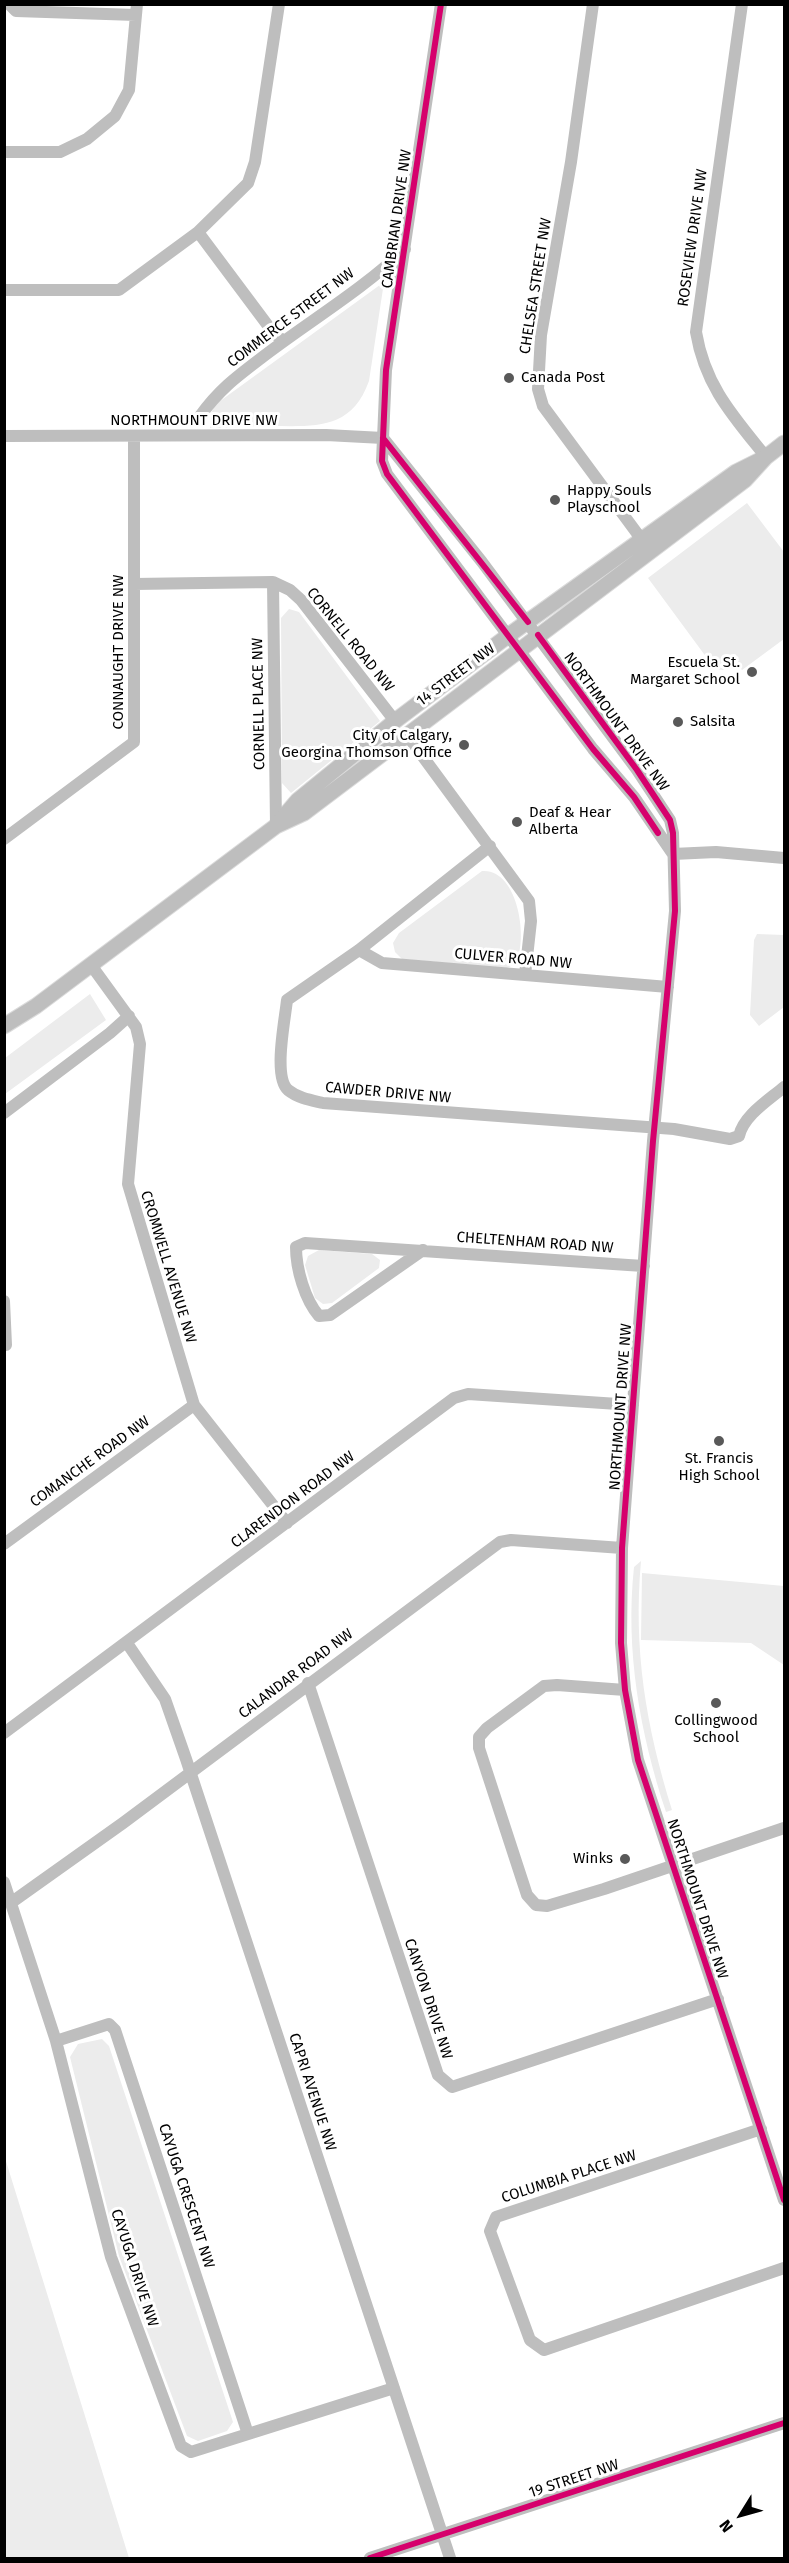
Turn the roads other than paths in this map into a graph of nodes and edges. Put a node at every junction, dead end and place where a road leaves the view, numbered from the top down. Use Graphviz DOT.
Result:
graph roads {
  1 [pos="9,4"];
  2 [pos="279,4"];
  3 [pos="441,4"];
  4 [pos="593,4"];
  5 [pos="742,4"];
  6 [pos="136,10"];
  7 [pos="4,152"];
  8 [pos="198,232"];
  9 [pos="405,249"];
  10 [pos="4,290"];
  11 [pos="283,341"];
  12 [pos="200,416"];
  13 [pos="4,436"];
  14 [pos="134,436"];
  15 [pos="383,438"];
  16 [pos="784,443"];
  17 [pos="766,457"];
  18 [pos="642,540"];
  19 [pos="273,582"];
  20 [pos="134,584"];
  21 [pos="528,622"];
  22 [pos="509,635"];
  23 [pos="538,635"];
  24 [pos="520,649"];
  25 [pos="395,721"];
  26 [pos="407,735"];
  27 [pos="276,826"];
  28 [pos="4,839"];
  29 [pos="490,846"];
  30 [pos="672,854"];
  31 [pos="784,858"];
  32 [pos="359,950"];
  33 [pos="91,965"];
  34 [pos="525,975"];
  35 [pos="668,987"];
  36 [pos="36,1006"];
  37 [pos="129,1016"];
  38 [pos="4,1026"];
  39 [pos="4,1037"];
  40 [pos="784,1087"];
  41 [pos="4,1113"];
  42 [pos="655,1128"];
  43 [pos="423,1250"];
  44 [pos="644,1266"];
  45 [pos="4,1301"];
  46 [pos="6,1345"];
  47 [pos="194,1405"];
  48 [pos="633,1405"];
  49 [pos="287,1523"];
  50 [pos="4,1544"];
  51 [pos="622,1548"];
  52 [pos="127,1643"];
  53 [pos="308,1683"];
  54 [pos="625,1690"];
  55 [pos="4,1733"];
  56 [pos="190,1772"];
  57 [pos="784,1828"];
  58 [pos="673,1865"];
  59 [pos="4,1882"];
  60 [pos="12,1902"];
  61 [pos="718,1999"];
  62 [pos="56,2042"];
  63 [pos="761,2129"];
  64 [pos="784,2200"];
  65 [pos="784,2268"];
  66 [pos="394,2388"];
  67 [pos="784,2422"];
  68 [pos="249,2434"];
  69 [pos="442,2534"];
  70 [pos="370,2559"];
  71 [pos="450,2559"];
  1 -- 6 [label="street"];
  2 -- 8 [label="street"];
  3 -- 9 [label="street, CAMBRIAN DRIVE NW"];
  4 -- 18 [label="street, CHELSEA STREET NW"];
  5 -- 17 [label="street, ROSEVIEW DRIVE NW"];
  6 -- 7 [label="street"];
  8 -- 10 [label="street"];
  8 -- 11 [label="street"];
  9 -- 11 [label="street, COMMERCE STREET NW"];
  9 -- 15 [label="street, CAMBRIAN DRIVE NW"];
  11 -- 12 [label="street, COMMERCE STREET NW"];
  13 -- 14 [label="street, NORTHMOUNT DRIVE NW"];
  14 -- 15 [label="street, NORTHMOUNT DRIVE NW"];
  14 -- 20 [label="street, CONNAUGHT DRIVE NW"];
  15 -- 21 [label="street, NORTHMOUNT DRIVE NW"];
  15 -- 22 [label="street, NORTHMOUNT DRIVE NW"];
  16 -- 17 [label="main road, 14 STREET NW"];
  17 -- 18 [label="main road, 14 STREET NW"];
  17 -- 23 [label="main road, 14 STREET NW"];
  18 -- 21 [label="main road, 14 STREET NW"];
  19 -- 20 [label="street"];
  19 -- 25 [label="street, CORNELL ROAD NW"];
  19 -- 27 [label="street, CORNELL PLACE NW"];
  20 -- 28 [label="street, CONNAUGHT DRIVE NW"];
  21 -- 22 [label="main road, 14 STREET NW"];
  21 -- 23 [label="street, NORTHMOUNT DRIVE NW"];
  22 -- 24 [label="street, NORTHMOUNT DRIVE NW"];
  22 -- 25 [label="main road, 14 STREET NW"];
  23 -- 24 [label="main road, 14 STREET NW"];
  23 -- 30 [label="street, NORTHMOUNT DRIVE NW"];
  24 -- 26 [label="main road, 14 STREET NW"];
  24 -- 30 [label="street, NORTHMOUNT DRIVE NW"];
  25 -- 27 [label="main road, 14 STREET NW"];
  26 -- 27 [label="main road, 14 STREET NW"];
  26 -- 29 [label="street"];
  27 -- 33 [label="main road, 14 STREET NW"];
  29 -- 32 [label="street, CAWDER DRIVE NW"];
  29 -- 34 [label="street"];
  30 -- 31 [label="street"];
  30 -- 35 [label="street, NORTHMOUNT DRIVE NW"];
  32 -- 34 [label="street, CULVER ROAD NW"];
  32 -- 42 [label="street, CAWDER DRIVE NW"];
  33 -- 36 [label="main road, 14 STREET NW"];
  33 -- 37 [label="street, CROMWELL AVENUE NW"];
  34 -- 35 [label="street, CULVER ROAD NW"];
  35 -- 42 [label="street, NORTHMOUNT DRIVE NW"];
  36 -- 38 [label="main road, 14 STREET NW"];
  36 -- 39 [label="main road, 14 STREET NW"];
  37 -- 41 [label="street"];
  37 -- 47 [label="street, CROMWELL AVENUE NW"];
  40 -- 42 [label="street, CAWDER DRIVE NW"];
  42 -- 44 [label="street, NORTHMOUNT DRIVE NW"];
  43 -- 43 [label="street, CHELTENHAM ROAD NW"];
  43 -- 44 [label="street, CHELTENHAM ROAD NW"];
  44 -- 48 [label="street, NORTHMOUNT DRIVE NW"];
  45 -- 46 [label="street"];
  47 -- 49 [label="street, CROMWELL AVENUE NW"];
  47 -- 50 [label="street, COMANCHE ROAD NW"];
  48 -- 49 [label="street, CLARENDON ROAD NW"];
  48 -- 51 [label="street, NORTHMOUNT DRIVE NW"];
  49 -- 52 [label="street, CLARENDON ROAD NW"];
  51 -- 53 [label="street, CALANDAR ROAD NW"];
  51 -- 54 [label="street, NORTHMOUNT DRIVE NW"];
  52 -- 55 [label="street, CLARENDON ROAD NW"];
  52 -- 56 [label="street, CAPRI AVENUE NW"];
  53 -- 56 [label="street, CALANDAR ROAD NW"];
  53 -- 61 [label="street, CANYON DRIVE NW"];
  54 -- 58 [label="street, NORTHMOUNT DRIVE NW"];
  54 -- 58 [label="street"];
  56 -- 60 [label="street, CALANDAR ROAD NW"];
  56 -- 66 [label="street, CAPRI AVENUE NW"];
  57 -- 58 [label="street"];
  58 -- 61 [label="street, NORTHMOUNT DRIVE NW"];
  59 -- 60 [label="street, CAYUGA DRIVE NW"];
  60 -- 62 [label="street, CAYUGA DRIVE NW"];
  61 -- 63 [label="street, NORTHMOUNT DRIVE NW"];
  62 -- 68 [label="street, CAYUGA CRESCENT NW"];
  62 -- 68 [label="street, CAYUGA DRIVE NW"];
  63 -- 64 [label="street, NORTHMOUNT DRIVE NW"];
  63 -- 65 [label="street, COLUMBIA PLACE NW"];
  66 -- 68 [label="street, CAYUGA DRIVE NW"];
  66 -- 69 [label="street, CAPRI AVENUE NW"];
  67 -- 69 [label="street, 19 STREET NW"];
  69 -- 70 [label="street, 19 STREET NW"];
  69 -- 71 [label="street, CAPRI AVENUE NW"];
}
